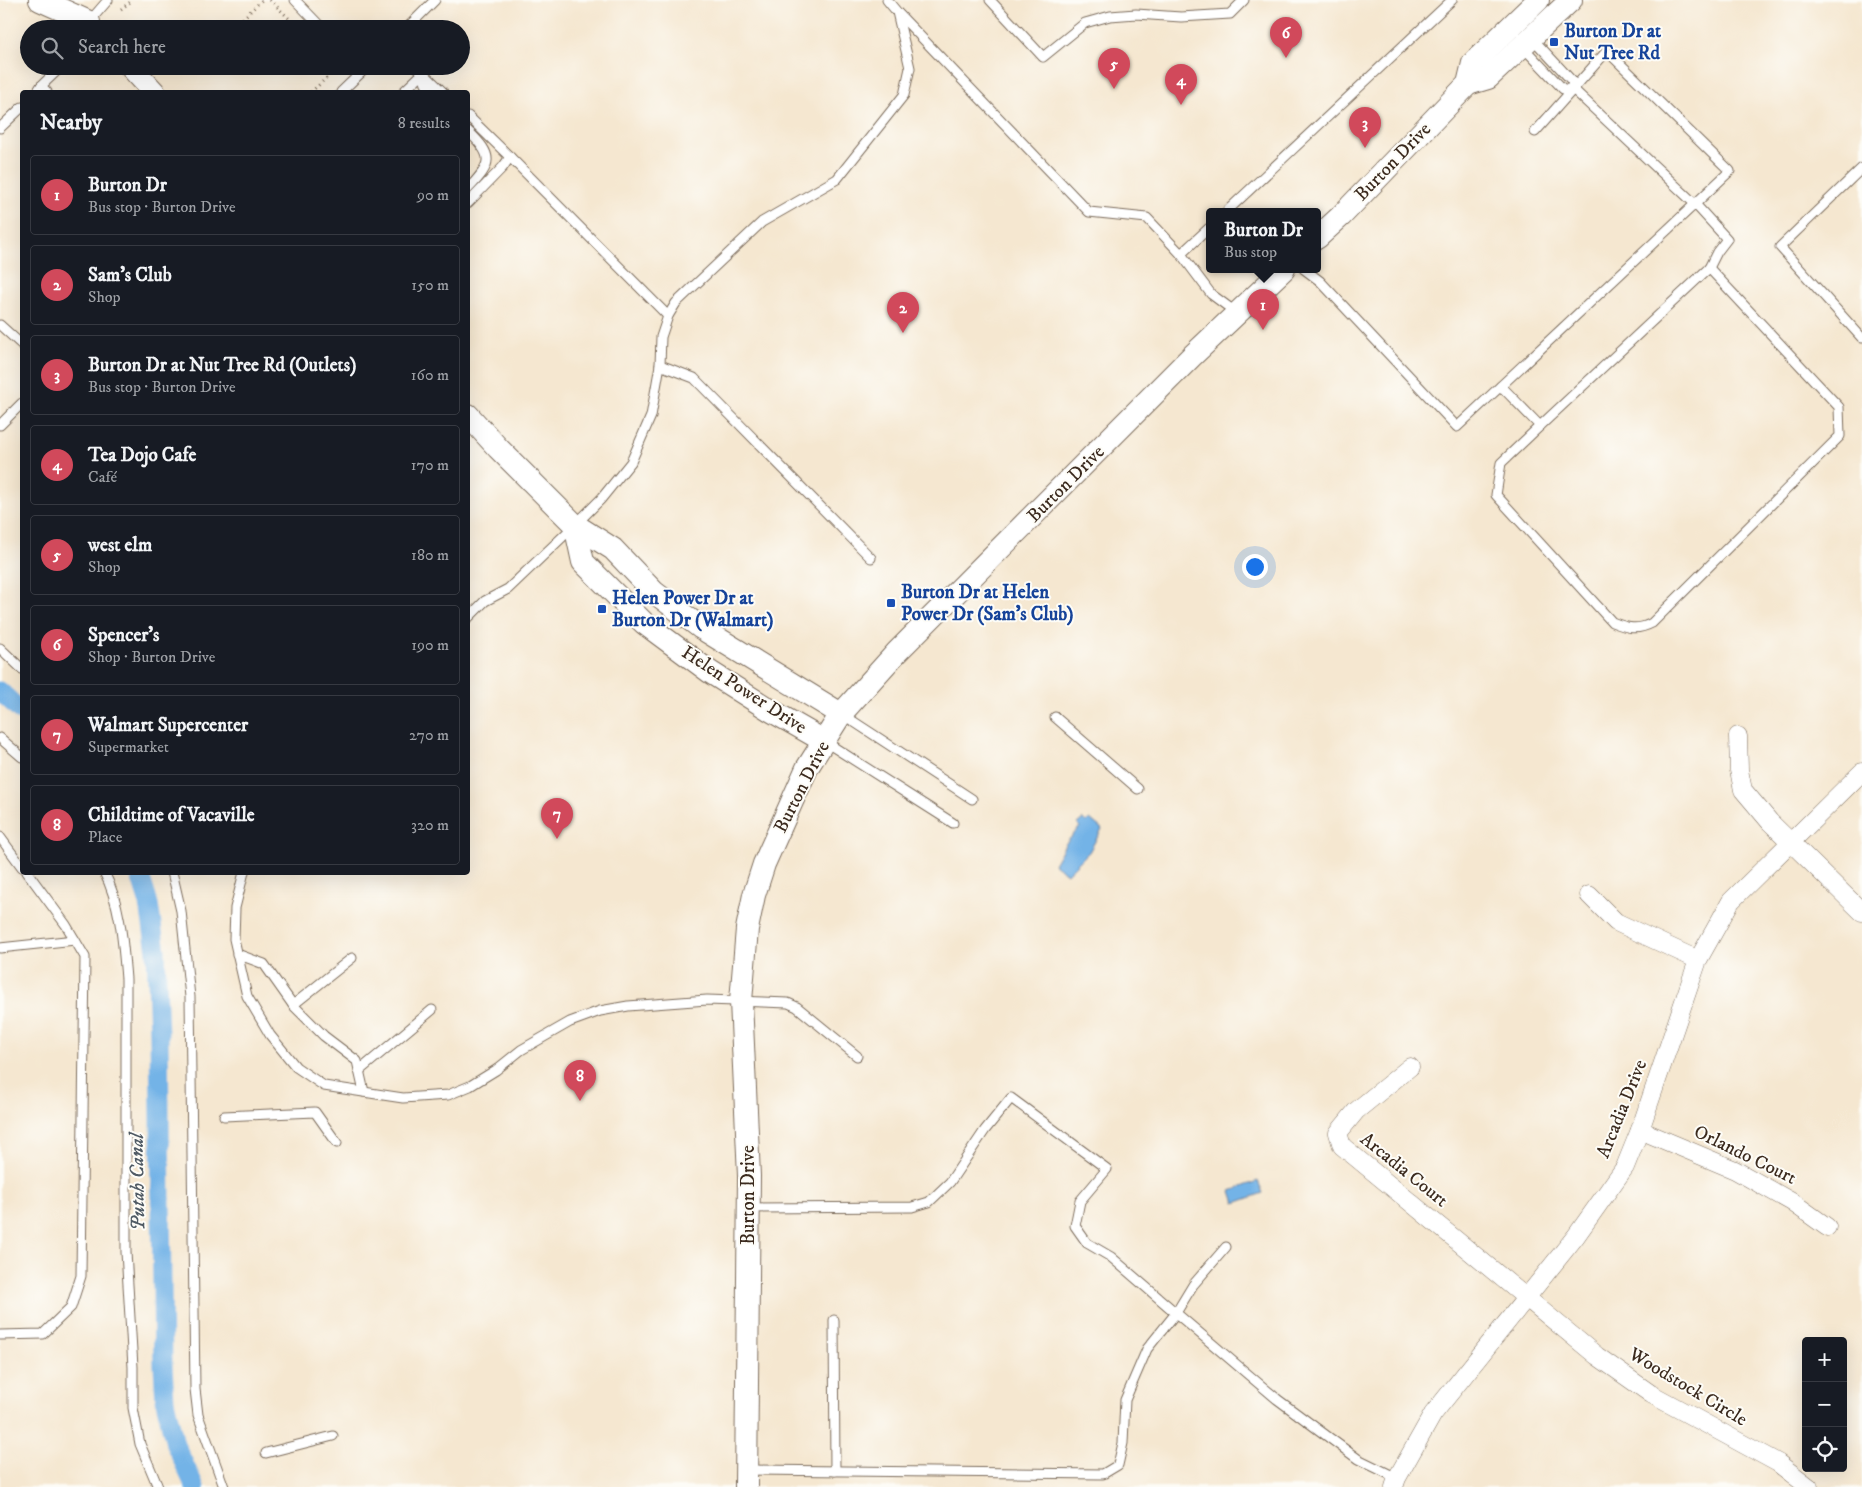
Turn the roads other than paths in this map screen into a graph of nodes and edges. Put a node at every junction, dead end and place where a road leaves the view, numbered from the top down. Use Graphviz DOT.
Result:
graph roads {
  1 [pos="40,0"];
  2 [pos="77,0"];
  3 [pos="108,0"];
  4 [pos="295,0"];
  5 [pos="434,0"];
  6 [pos="887,0"];
  7 [pos="990,0"];
  8 [pos="1244,0"];
  9 [pos="1452,0"];
  10 [pos="1538,0"];
  11 [pos="1571,0"];
  12 [pos="897,12"];
  13 [pos="78,20"];
  14 [pos="87,20"];
  15 [pos="94,20"];
  16 [pos="314,20"];
  17 [pos="415,20"];
  18 [pos="1527,42"];
  19 [pos="54,75"];
  20 [pos="138,75"];
  21 [pos="357,75"];
  22 [pos="416,75"];
  23 [pos="422,75"];
  24 [pos="425,75"];
  25 [pos="1468,84"];
  26 [pos="1573,89"];
  27 [pos="42,90"];
  28 [pos="152,90"];
  29 [pos="343,90"];
  30 [pos="405,90"];
  31 [pos="428,90"];
  32 [pos="441,90"];
  33 [pos="20,110"];
  34 [pos="470,118"];
  35 [pos="0,128"];
  36 [pos="1535,132"];
  37 [pos="470,133"];
  38 [pos="510,157"];
  39 [pos="1862,168"];
  40 [pos="470,187"];
  41 [pos="470,201"];
  42 [pos="1695,204"];
  43 [pos="1230,208"];
  44 [pos="1206,231"];
  45 [pos="1321,234"];
  46 [pos="1182,254"];
  47 [pos="1709,268"];
  48 [pos="1280,273"];
  49 [pos="1309,273"];
  50 [pos="1238,314"];
  51 [pos="668,316"];
  52 [pos="0,325"];
  53 [pos="1862,338"];
  54 [pos="20,343"];
  55 [pos="660,365"];
  56 [pos="1501,386"];
  57 [pos="20,405"];
  58 [pos="470,417"];
  59 [pos="0,425"];
  60 [pos="1540,426"];
  61 [pos="575,525"];
  62 [pos="871,558"];
  63 [pos="470,616"];
  64 [pos="0,648"];
  65 [pos="20,667"];
  66 [pos="841,714"];
  67 [pos="1055,717"];
  68 [pos="1738,736"];
  69 [pos="0,738"];
  70 [pos="824,741"];
  71 [pos="20,755"];
  72 [pos="1862,772"];
  73 [pos="1138,789"];
  74 [pos="972,799"];
  75 [pos="953,823"];
  76 [pos="0,837"];
  77 [pos="1791,842"];
  78 [pos="20,864"];
  79 [pos="28,875"];
  80 [pos="105,875"];
  81 [pos="173,875"];
  82 [pos="243,875"];
  83 [pos="1590,895"];
  84 [pos="1862,912"];
  85 [pos="75,940"];
  86 [pos="0,948"];
  87 [pos="237,954"];
  88 [pos="352,958"];
  89 [pos="1698,960"];
  90 [pos="741,1001"];
  91 [pos="293,1005"];
  92 [pos="432,1010"];
  93 [pos="857,1056"];
  94 [pos="1410,1067"];
  95 [pos="360,1071"];
  96 [pos="364,1092"];
  97 [pos="224,1116"];
  98 [pos="1640,1130"];
  99 [pos="337,1143"];
  100 [pos="748,1208"];
  101 [pos="1826,1227"];
  102 [pos="1226,1247"];
  103 [pos="1526,1298"];
  104 [pos="1176,1313"];
  105 [pos="834,1320"];
  106 [pos="0,1335"];
  107 [pos="333,1436"];
  108 [pos="266,1454"];
  109 [pos="836,1471"];
  110 [pos="746,1479"];
  111 [pos="1396,1482"];
  112 [pos="158,1487"];
  113 [pos="224,1487"];
  114 [pos="1809,1487"];
  1 -- 13 [label="street"];
  2 -- 14 [label="street"];
  3 -- 15 [label="lane"];
  4 -- 16 [label="lane"];
  5 -- 17 [label="lane"];
  6 -- 12 [label="lane"];
  7 -- 8 [label="lane"];
  9 -- 43 [label="lane"];
  10 -- 25 [label="street, Burton Drive"];
  11 -- 18 [label="street, Burton Drive"];
  12 -- 46 [label="lane"];
  12 -- 51 [label="lane"];
  18 -- 25 [label="street, Burton Drive"];
  18 -- 26 [label="lane"];
  18 -- 26 [label="lane"];
  19 -- 27 [label="lane"];
  20 -- 28 [label="street"];
  21 -- 29 [label="lane"];
  22 -- 30 [label="lane"];
  23 -- 31 [label="lane"];
  24 -- 32 [label="lane"];
  25 -- 45 [label="street, Burton Drive"];
  26 -- 36 [label="lane"];
  26 -- 42 [label="lane"];
  26 -- 42 [label="lane"];
  33 -- 35 [label="lane"];
  34 -- 38 [label="lane"];
  37 -- 40 [label="lane"];
  38 -- 41 [label="lane"];
  38 -- 51 [label="lane"];
  39 -- 53 [label="lane"];
  42 -- 47 [label="lane"];
  42 -- 56 [label="lane"];
  44 -- 46 [label="lane"];
  46 -- 50 [label="lane"];
  47 -- 60 [label="lane"];
  47 -- 60 [label="lane"];
  48 -- 50 [label="street, Burton Drive"];
  49 -- 56 [label="lane"];
  50 -- 66 [label="street, Burton Drive"];
  51 -- 55 [label="lane"];
  52 -- 54 [label="lane"];
  55 -- 61 [label="lane"];
  55 -- 62 [label="lane"];
  56 -- 60 [label="lane"];
  57 -- 59 [label="lane"];
  58 -- 61 [label="street, Helen Power Drive"];
  61 -- 63 [label="lane"];
  61 -- 66 [label="street, Helen Power Drive"];
  61 -- 70 [label="street, Helen Power Drive"];
  64 -- 65 [label="lane"];
  66 -- 70 [label="street, Burton Drive"];
  66 -- 74 [label="lane"];
  67 -- 73 [label="lane"];
  68 -- 77 [label="street"];
  69 -- 71 [label="lane"];
  70 -- 75 [label="lane"];
  70 -- 90 [label="street, Burton Drive"];
  72 -- 77 [label="street, Arcadia Drive"];
  76 -- 78 [label="lane"];
  77 -- 84 [label="street"];
  77 -- 89 [label="street, Arcadia Drive"];
  79 -- 85 [label="lane"];
  80 -- 112 [label="lane"];
  81 -- 113 [label="lane"];
  82 -- 87 [label="lane"];
  83 -- 89 [label="street"];
  85 -- 86 [label="lane"];
  85 -- 106 [label="lane"];
  87 -- 91 [label="lane"];
  87 -- 96 [label="lane"];
  88 -- 91 [label="lane"];
  89 -- 98 [label="street, Arcadia Drive"];
  90 -- 93 [label="lane"];
  90 -- 96 [label="lane"];
  90 -- 100 [label="street, Burton Drive"];
  91 -- 95 [label="lane"];
  92 -- 95 [label="lane"];
  94 -- 103 [label="street, Arcadia Court"];
  95 -- 96 [label="lane"];
  97 -- 99 [label="lane"];
  98 -- 101 [label="street, Orlando Court"];
  98 -- 103 [label="street, Arcadia Drive"];
  100 -- 104 [label="lane"];
  100 -- 110 [label="street, Burton Drive"];
  102 -- 104 [label="lane"];
  103 -- 111 [label="street, Arcadia Drive"];
  103 -- 114 [label="street, Woodstock Circle"];
  104 -- 109 [label="lane"];
  104 -- 111 [label="lane"];
  105 -- 109 [label="lane"];
  107 -- 108 [label="lane"];
  109 -- 110 [label="lane"];
}
